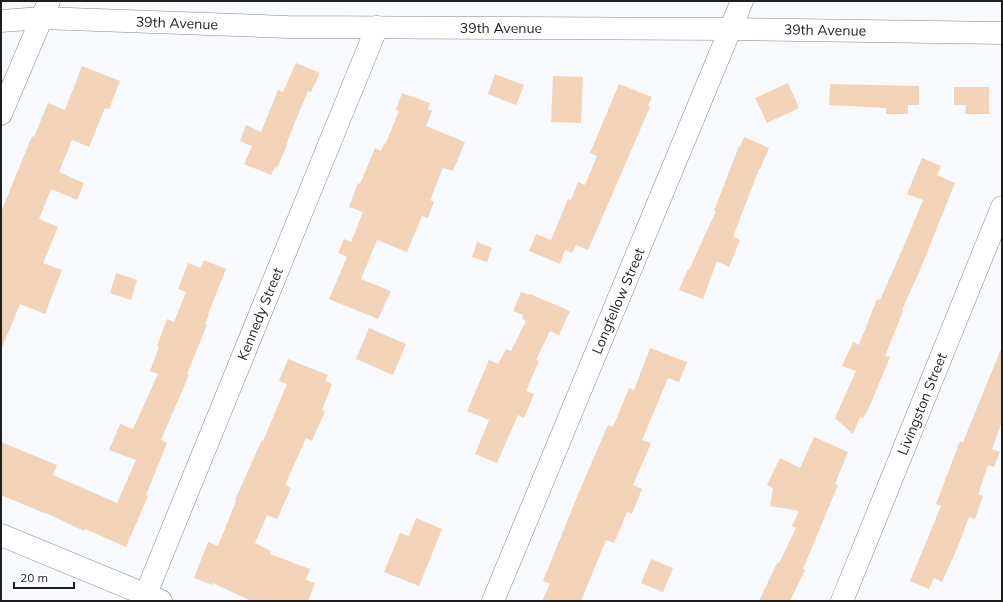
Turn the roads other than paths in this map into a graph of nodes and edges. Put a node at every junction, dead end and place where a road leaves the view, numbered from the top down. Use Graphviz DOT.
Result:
graph roads {
  1 [pos="742,1"];
  2 [pos="46,10"];
  3 [pos="1,22"];
  4 [pos="377,27"];
  5 [pos="731,29"];
  6 [pos="1002,33"];
  7 [pos="1,114"];
  8 [pos="1002,207"];
  9 [pos="1,534"];
  10 [pos="150,599"];
  11 [pos="493,601"];
  12 [pos="842,601"];
  1 -- 5 [label="street, Longfellow Street"];
  2 -- 3 [label="street, 39th Avenue"];
  2 -- 4 [label="street, 39th Avenue"];
  2 -- 7 [label="street"];
  4 -- 5 [label="street, 39th Avenue"];
  4 -- 10 [label="street, Kennedy Street"];
  5 -- 6 [label="street, 39th Avenue"];
  5 -- 11 [label="street, Longfellow Street"];
  8 -- 12 [label="street, Livingston Street"];
  9 -- 10 [label="street"];
}
